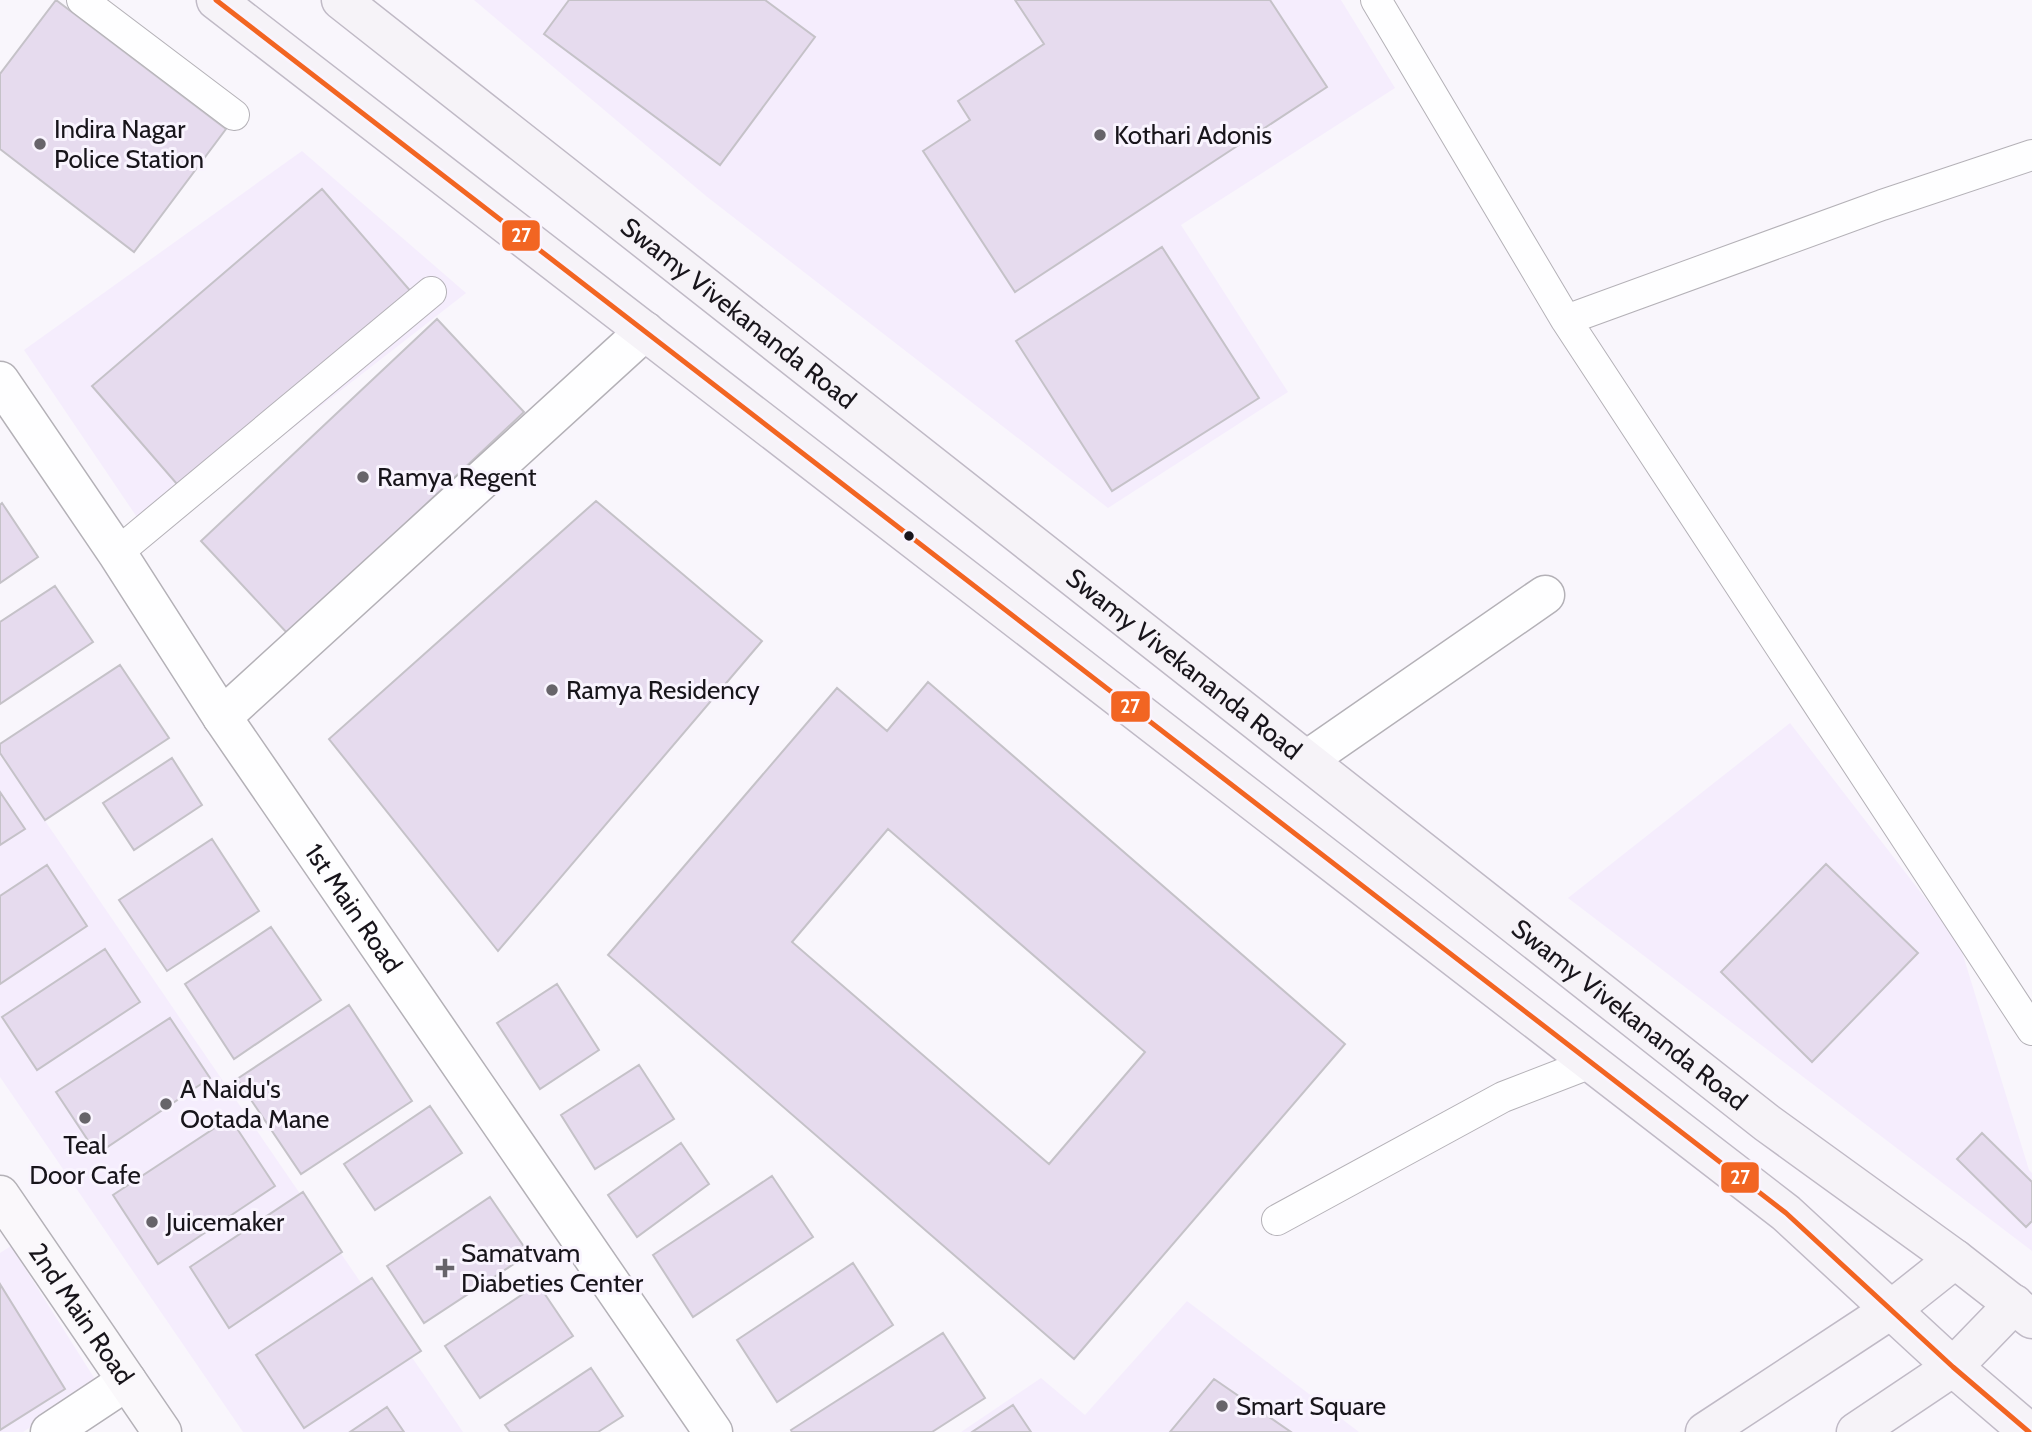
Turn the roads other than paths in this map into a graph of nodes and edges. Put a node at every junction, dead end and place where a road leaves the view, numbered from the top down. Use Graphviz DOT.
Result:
graph roads {
  1 [pos="82,0"];
  2 [pos="216,0"];
  3 [pos="341,0"];
  4 [pos="1376,0"];
  5 [pos="234,115"];
  6 [pos="2032,155"];
  7 [pos="431,292"];
  8 [pos="1566,320"];
  9 [pos="645,331"];
  10 [pos="0,381"];
  11 [pos="117,553"];
  12 [pos="1545,595"];
  13 [pos="222,717"];
  14 [pos="1308,759"];
  15 [pos="2032,1030"];
  16 [pos="1591,1063"];
  17 [pos="7,1219"];
  18 [pos="1277,1220"];
  19 [pos="1955,1259"];
  20 [pos="1892,1309"];
  21 [pos="2023,1312"];
  22 [pos="1953,1367"];
  23 [pos="127,1381"];
  24 [pos="50,1432"];
  25 [pos="162,1432"];
  26 [pos="713,1432"];
  27 [pos="1705,1432"];
  28 [pos="1856,1432"];
  29 [pos="2029,1432"];
  1 -- 5 [label="lane"];
  2 -- 9 [label="main road"];
  3 -- 14 [label="main road, Swamy Vivekananda Road"];
  4 -- 8 [label="lane"];
  6 -- 8 [label="lane"];
  7 -- 11 [label="lane"];
  8 -- 15 [label="lane"];
  9 -- 13 [label="street"];
  9 -- 16 [label="main road"];
  10 -- 11 [label="street, 1st Main Road"];
  11 -- 13 [label="street, 1st Main Road"];
  12 -- 14 [label="street"];
  13 -- 26 [label="street, 1st Main Road"];
  14 -- 19 [label="main road, Swamy Vivekananda Road"];
  16 -- 18 [label="lane"];
  16 -- 20 [label="main road"];
  17 -- 23 [label="street, 2nd Main Road"];
  19 -- 20 [label="main road"];
  19 -- 21 [label="main road, Swamy Vivekananda Road"];
  20 -- 22 [label="main road"];
  20 -- 27 [label="main road"];
  21 -- 22 [label="main road"];
  22 -- 28 [label="main road"];
  22 -- 29 [label="main road"];
  23 -- 24 [label="street"];
  23 -- 25 [label="street, 2nd Main Road"];
}
